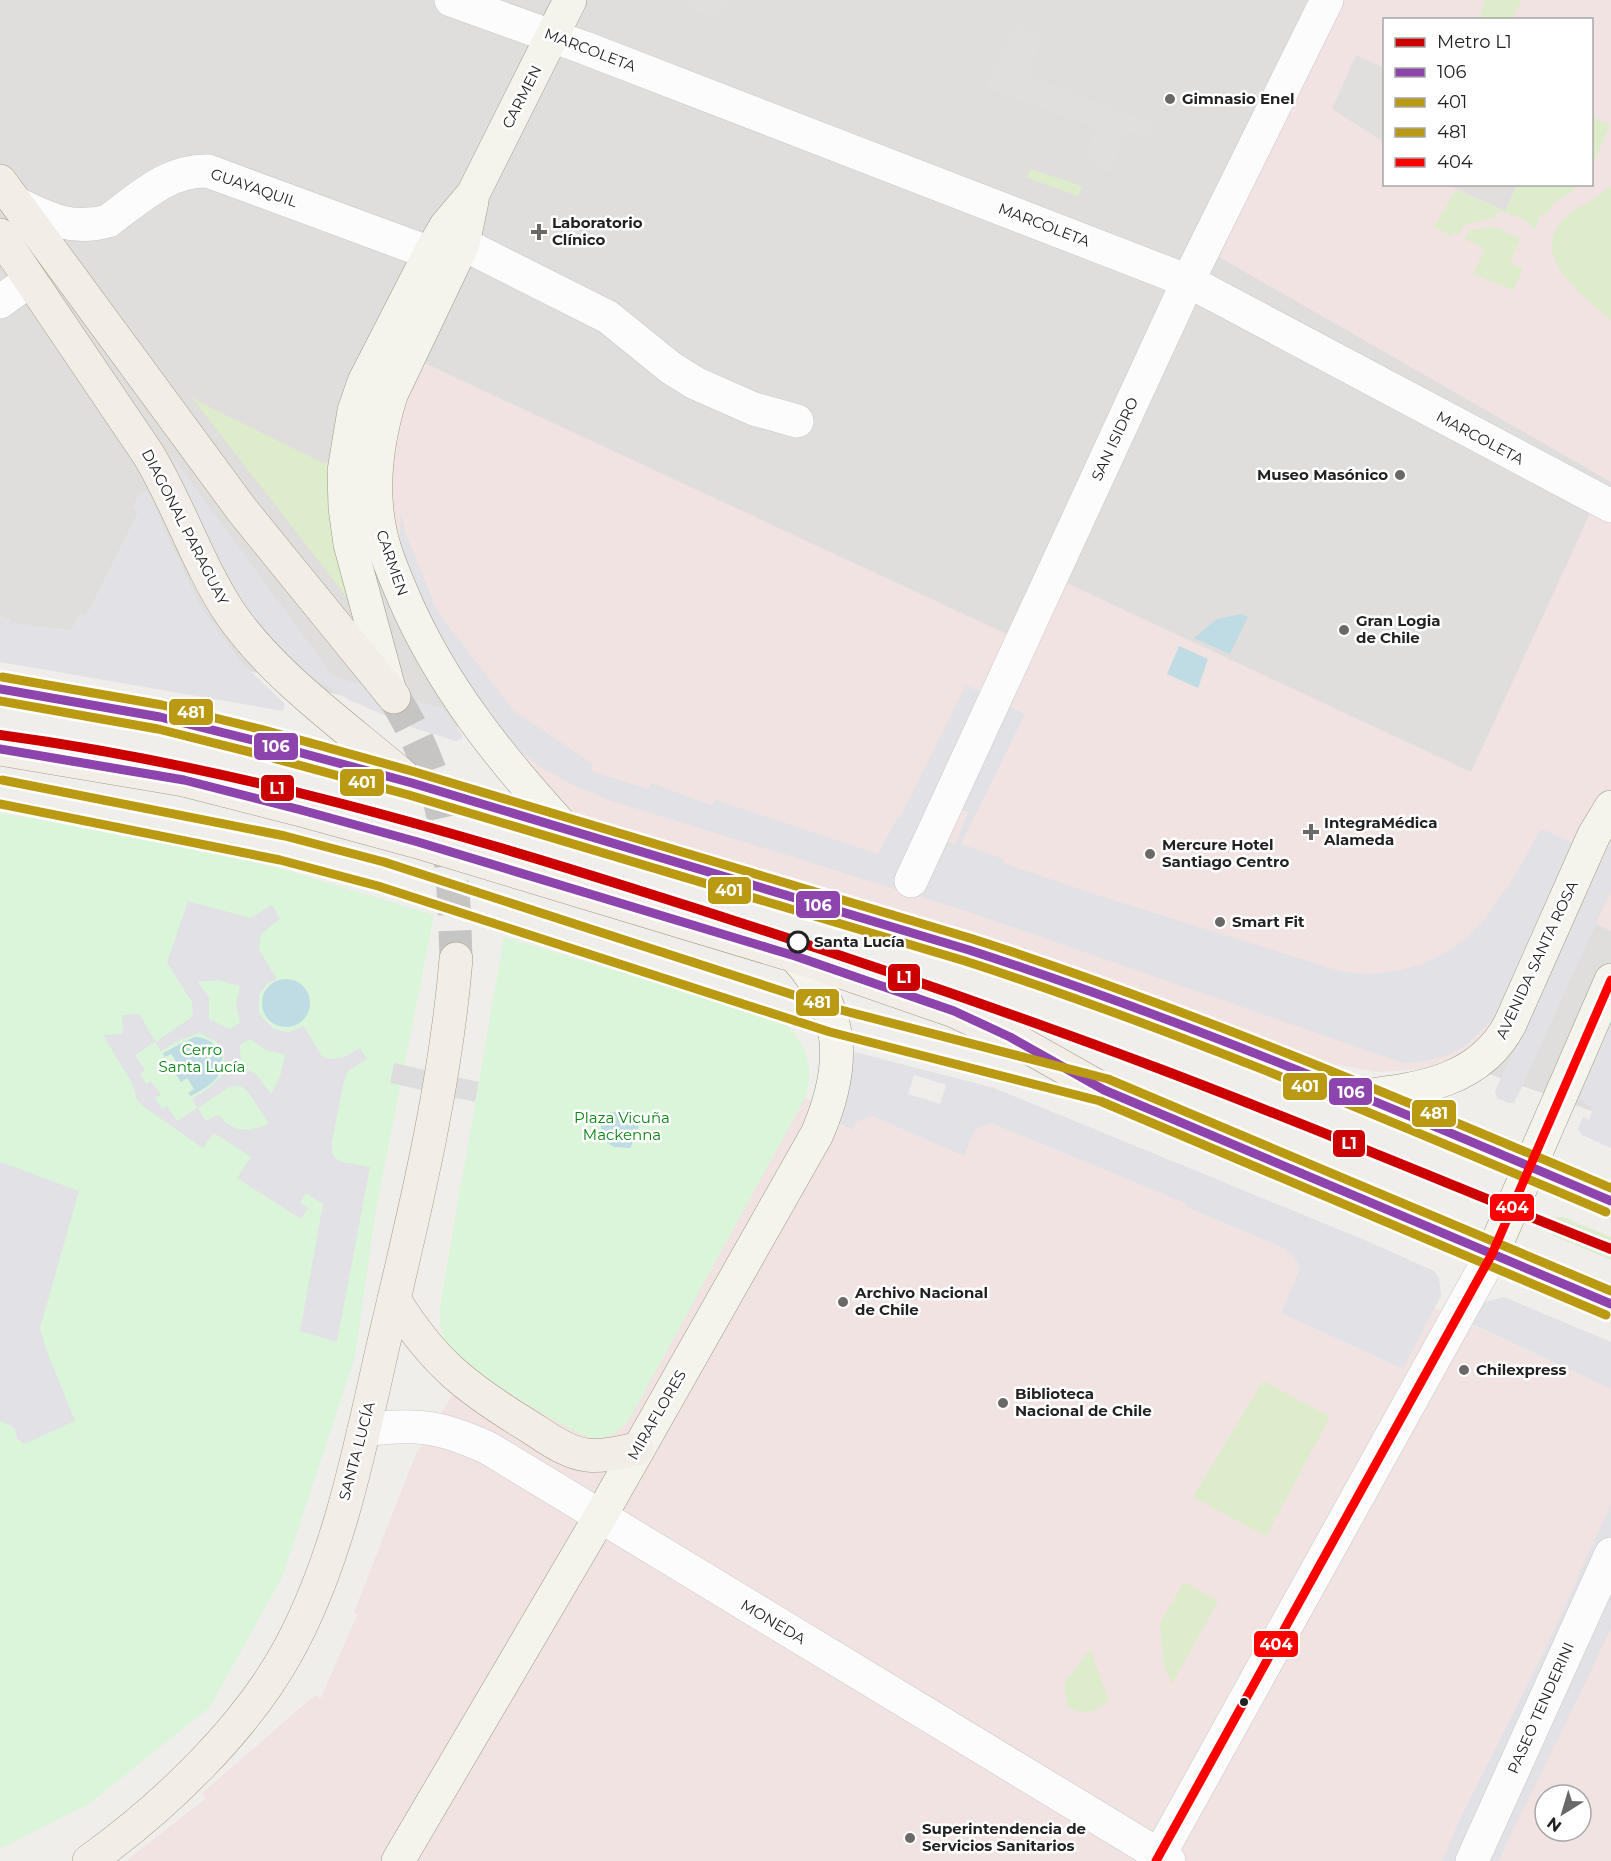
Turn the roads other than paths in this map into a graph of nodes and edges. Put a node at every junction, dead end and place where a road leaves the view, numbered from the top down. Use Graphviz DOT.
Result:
graph roads {
  1 [pos="451,0"];
  2 [pos="570,0"];
  3 [pos="1327,0"];
  4 [pos="552,36"];
  5 [pos="9,193"];
  6 [pos="473,194"];
  7 [pos="0,235"];
  8 [pos="463,244"];
  9 [pos="430,253"];
  10 [pos="30,280"];
  11 [pos="1188,281"];
  12 [pos="0,302"];
  13 [pos="797,421"];
  14 [pos="1611,506"];
  15 [pos="0,689"];
  16 [pos="0,749"];
  17 [pos="412,783"];
  18 [pos="1611,807"];
  19 [pos="564,828"];
  20 [pos="911,881"];
  21 [pos="795,956"];
  22 [pos="456,959"];
  23 [pos="1611,980"];
  24 [pos="1363,1096"];
  25 [pos="1529,1168"];
  26 [pos="1611,1201"];
  27 [pos="1492,1254"];
  28 [pos="394,1299"];
  29 [pos="1611,1304"];
  30 [pos="364,1430"];
  31 [pos="637,1449"];
  32 [pos="600,1517"];
  33 [pos="1611,1554"];
  34 [pos="1162,1859"];
  35 [pos="89,1861"];
  36 [pos="398,1861"];
  37 [pos="1472,1861"];
  1 -- 4 [label="street, MARCOLETA"];
  2 -- 4 [label="main road, CARMEN"];
  3 -- 11 [label="street, SAN ISIDRO"];
  4 -- 6 [label="main road, CARMEN"];
  4 -- 11 [label="street, MARCOLETA"];
  5 -- 9 [label="street, GUAYAQUIL"];
  5 -- 9 [label="main road, CARMEN"];
  6 -- 8 [label="main road, CARMEN"];
  6 -- 9 [label="main road, CARMEN"];
  7 -- 10 [label="main road, DIAGONAL PARAGUAY"];
  8 -- 13 [label="street"];
  8 -- 19 [label="main road, CARMEN"];
  10 -- 12 [label="street"];
  10 -- 17 [label="main road, DIAGONAL PARAGUAY"];
  11 -- 14 [label="street, MARCOLETA"];
  11 -- 20 [label="street, SAN ISIDRO"];
  15 -- 17 [label="main road"];
  16 -- 21 [label="main road"];
  17 -- 19 [label="main road"];
  18 -- 24 [label="main road, AVENIDA SANTA ROSA"];
  19 -- 24 [label="main road"];
  21 -- 27 [label="main road"];
  21 -- 31 [label="main road, MIRAFLORES"];
  22 -- 28 [label="main road, SANTA LUCÍA"];
  23 -- 25 [label="main road"];
  24 -- 25 [label="main road"];
  25 -- 26 [label="main road"];
  25 -- 27 [label="main road"];
  27 -- 29 [label="main road"];
  27 -- 34 [label="street"];
  28 -- 30 [label="main road, SANTA LUCÍA"];
  28 -- 31 [label="main road"];
  30 -- 32 [label="street, MONEDA"];
  30 -- 35 [label="main road, SANTA LUCÍA"];
  31 -- 32 [label="main road, MIRAFLORES"];
  32 -- 34 [label="street, MONEDA"];
  32 -- 36 [label="main road, MIRAFLORES"];
  33 -- 37 [label="street, PASEO TENDERINI"];
}
